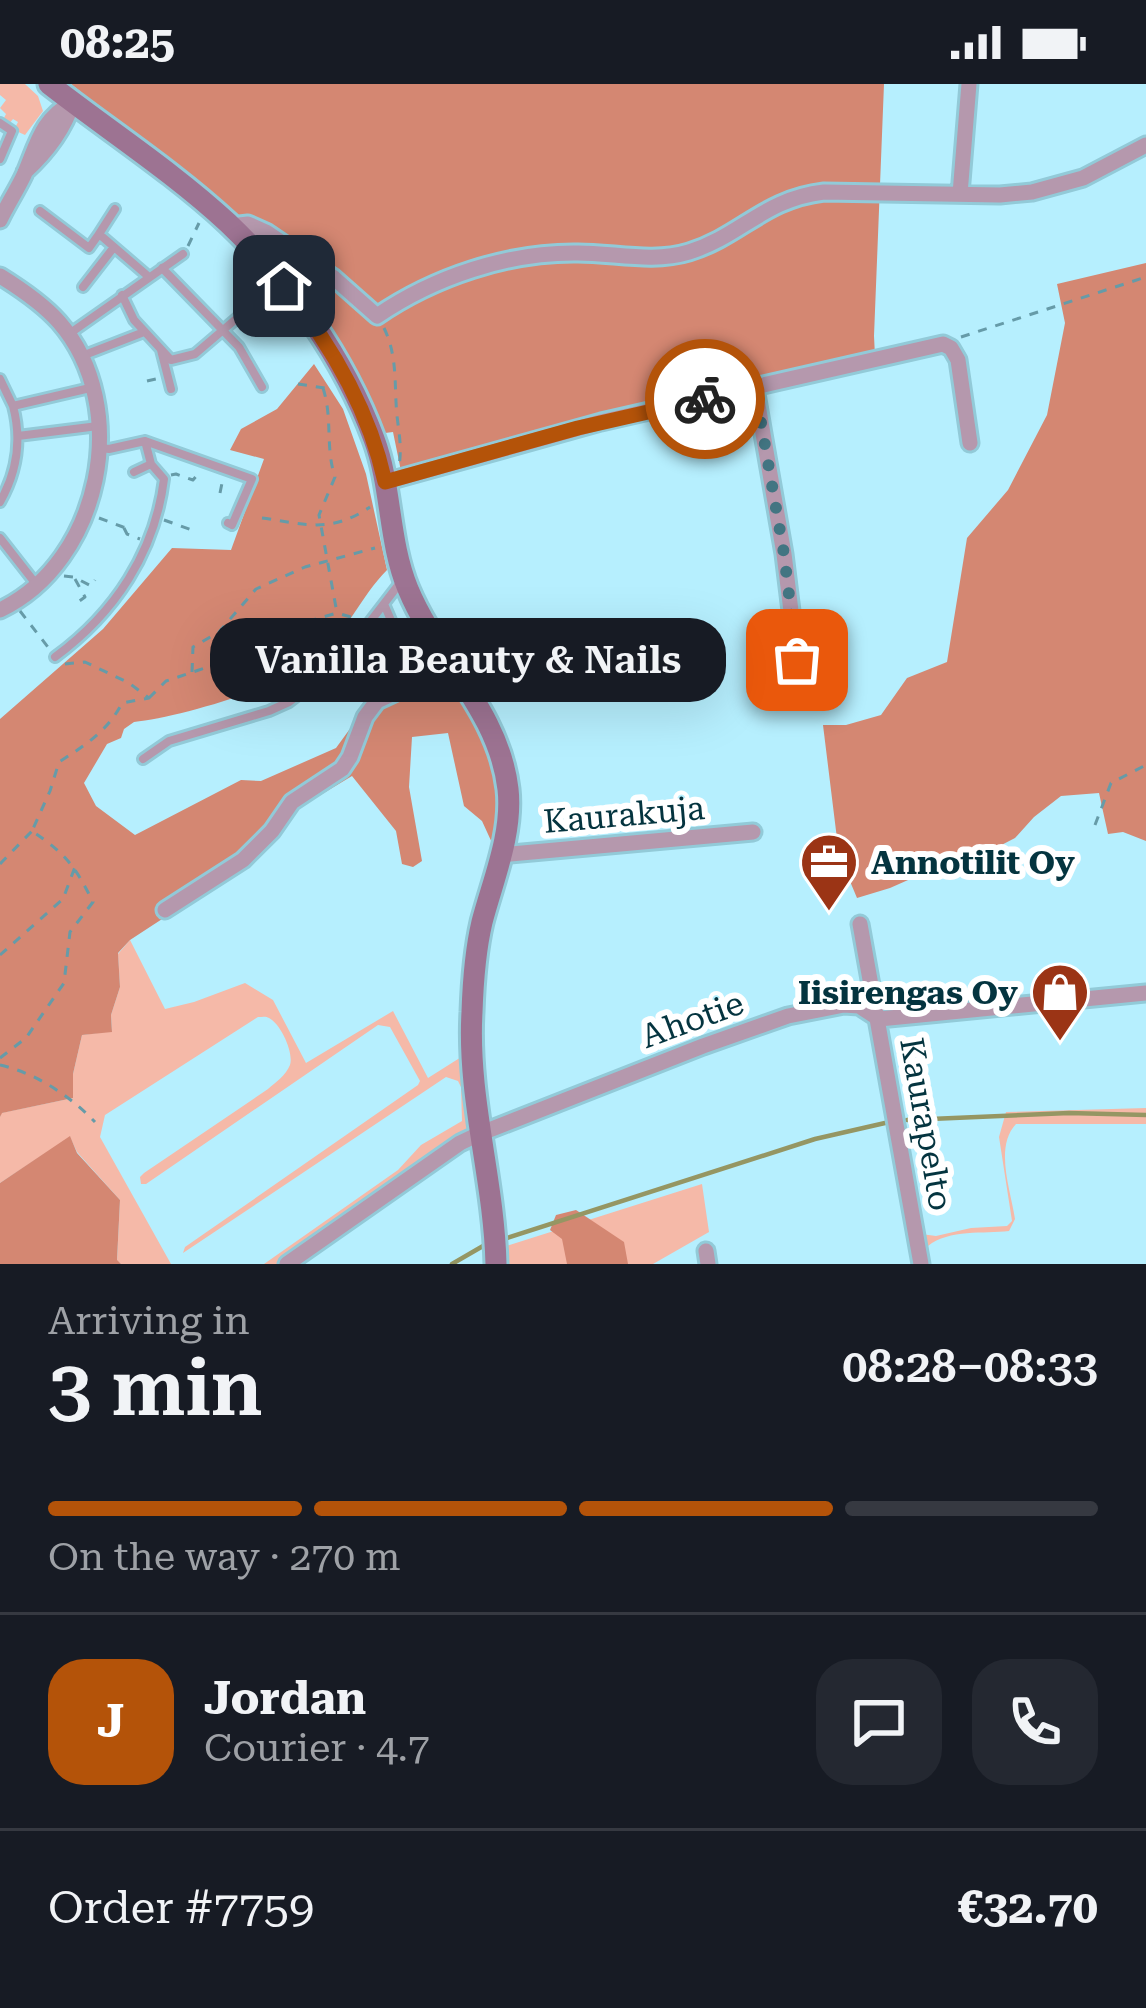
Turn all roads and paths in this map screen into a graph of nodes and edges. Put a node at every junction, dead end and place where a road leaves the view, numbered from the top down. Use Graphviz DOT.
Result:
graph roads {
  1 [pos="49,84"];
  2 [pos="968,84"];
  3 [pos="73,103"];
  4 [pos="0,123"];
  5 [pos="1146,145"];
  6 [pos="0,159"];
  7 [pos="960,194"];
  8 [pos="4,201"];
  9 [pos="115,209"];
  10 [pos="40,211"];
  11 [pos="205,217"];
  12 [pos="0,220"];
  13 [pos="231,226"];
  14 [pos="99,234"];
  15 [pos="114,247"];
  16 [pos="183,254"];
  17 [pos="162,268"];
  18 [pos="0,276"];
  19 [pos="148,277"];
  20 [pos="1146,277"];
  21 [pos="83,287"];
  22 [pos="122,295"];
  23 [pos="243,313"];
  24 [pos="376,316"];
  25 [pos="224,330"];
  26 [pos="144,332"];
  27 [pos="68,334"];
  28 [pos="943,344"];
  29 [pos="160,349"];
  30 [pos="81,357"];
  31 [pos="332,378"];
  32 [pos="0,380"];
  33 [pos="298,384"];
  34 [pos="262,387"];
  35 [pos="92,388"];
  36 [pos="323,388"];
  37 [pos="755,388"];
  38 [pos="171,389"];
  39 [pos="14,406"];
  40 [pos="100,425"];
  41 [pos="18,436"];
  42 [pos="145,441"];
  43 [pos="970,443"];
  44 [pos="100,448"];
  45 [pos="0,460"];
  46 [pos="15,463"];
  47 [pos="152,464"];
  48 [pos="134,472"];
  49 [pos="199,473"];
  50 [pos="222,476"];
  51 [pos="163,477"];
  52 [pos="391,481"];
  53 [pos="248,491"];
  54 [pos="220,493"];
  55 [pos="0,502"];
  56 [pos="374,505"];
  57 [pos="92,515"];
  58 [pos="124,518"];
  59 [pos="262,518"];
  60 [pos="156,520"];
  61 [pos="228,523"];
  62 [pos="195,525"];
  63 [pos="123,526"];
  64 [pos="320,526"];
  65 [pos="0,538"];
  66 [pos="148,542"];
  67 [pos="382,546"];
  68 [pos="327,562"];
  69 [pos="56,575"];
  70 [pos="74,577"];
  71 [pos="404,578"];
  72 [pos="95,580"];
  73 [pos="36,585"];
  74 [pos="78,602"];
  75 [pos="383,603"];
  76 [pos="5,609"];
  77 [pos="337,613"];
  78 [pos="369,622"];
  79 [pos="394,628"];
  80 [pos="55,657"];
  81 [pos="192,672"];
  82 [pos="325,675"];
  83 [pos="461,678"];
  84 [pos="804,683"];
  85 [pos="370,687"];
  86 [pos="148,698"];
  87 [pos="143,759"];
  88 [pos="1146,765"];
  89 [pos="1095,825"];
  90 [pos="32,831"];
  91 [pos="753,832"];
  92 [pos="500,855"];
  93 [pos="0,864"];
  94 [pos="75,867"];
  95 [pos="165,910"];
  96 [pos="860,924"];
  97 [pos="0,955"];
  98 [pos="870,982"];
  99 [pos="1146,993"];
  100 [pos="844,1005"];
  101 [pos="879,1019"];
  102 [pos="0,1062"];
  103 [pos="95,1122"];
  104 [pos="479,1134"];
  105 [pos="286,1264"];
  106 [pos="496,1264"];
  107 [pos="921,1264"];
  1 -- 3 [label="street"];
  2 -- 7 [label="street"];
  3 -- 8 [label="street"];
  3 -- 13 [label="street"];
  4 -- 6 [label="lane"];
  5 -- 7 [label="street"];
  7 -- 24 [label="street"];
  8 -- 12 [label="street"];
  9 -- 14 [label="lane"];
  10 -- 14 [label="lane"];
  11 -- 16 [label="path"];
  13 -- 24 [label="street"];
  13 -- 52 [label="street"];
  14 -- 15 [label="lane"];
  15 -- 19 [label="lane"];
  15 -- 21 [label="lane"];
  16 -- 17 [label="lane"];
  17 -- 19 [label="lane"];
  17 -- 25 [label="lane"];
  18 -- 27 [label="street"];
  19 -- 22 [label="lane"];
  20 -- 28 [label="path"];
  22 -- 26 [label="lane"];
  22 -- 27 [label="lane"];
  23 -- 25 [label="lane"];
  24 -- 52 [label="path"];
  25 -- 29 [label="lane"];
  25 -- 34 [label="lane"];
  26 -- 29 [label="lane"];
  26 -- 30 [label="lane"];
  27 -- 30 [label="street"];
  28 -- 37 [label="street"];
  28 -- 43 [label="street"];
  29 -- 38 [label="lane"];
  30 -- 35 [label="street"];
  31 -- 36 [label="path"];
  32 -- 39 [label="lane"];
  33 -- 36 [label="path"];
  35 -- 39 [label="lane"];
  35 -- 40 [label="street"];
  36 -- 64 [label="path"];
  37 -- 52 [label="street"];
  37 -- 84 [label="street"];
  39 -- 41 [label="lane"];
  40 -- 41 [label="lane"];
  40 -- 44 [label="street"];
  41 -- 46 [label="lane"];
  42 -- 44 [label="lane"];
  42 -- 47 [label="lane"];
  42 -- 50 [label="lane"];
  44 -- 73 [label="street"];
  45 -- 46 [label="lane"];
  46 -- 55 [label="lane"];
  47 -- 48 [label="lane"];
  47 -- 51 [label="lane"];
  49 -- 51 [label="path"];
  50 -- 53 [label="path"];
  50 -- 53 [label="lane"];
  50 -- 54 [label="path"];
  51 -- 60 [label="lane"];
  52 -- 71 [label="street"];
  53 -- 61 [label="lane"];
  56 -- 64 [label="path"];
  57 -- 63 [label="path"];
  58 -- 63 [label="path"];
  59 -- 64 [label="path"];
  60 -- 62 [label="path"];
  60 -- 66 [label="lane"];
  63 -- 66 [label="path"];
  64 -- 68 [label="path"];
  65 -- 73 [label="lane"];
  66 -- 80 [label="lane"];
  67 -- 68 [label="path"];
  68 -- 77 [label="path"];
  68 -- 81 [label="path"];
  69 -- 70 [label="path"];
  70 -- 72 [label="path"];
  70 -- 74 [label="path"];
  71 -- 75 [label="lane"];
  71 -- 83 [label="street"];
  73 -- 76 [label="street"];
  75 -- 78 [label="lane"];
  75 -- 79 [label="lane"];
  76 -- 80 [label="path"];
  77 -- 78 [label="path"];
  77 -- 81 [label="path"];
  78 -- 82 [label="lane"];
  79 -- 82 [label="path"];
  79 -- 85 [label="lane"];
  80 -- 86 [label="path"];
  81 -- 86 [label="path"];
  82 -- 87 [label="lane"];
  83 -- 92 [label="street"];
  83 -- 95 [label="street"];
  86 -- 90 [label="path"];
  88 -- 89 [label="path"];
  90 -- 93 [label="path"];
  90 -- 94 [label="path"];
  91 -- 92 [label="street, Kaurakuja"];
  92 -- 104 [label="street"];
  94 -- 97 [label="path"];
  94 -- 102 [label="path"];
  96 -- 98 [label="street, Kaurapelto"];
  98 -- 100 [label="street"];
  98 -- 101 [label="street, Kaurapelto"];
  99 -- 101 [label="street"];
  100 -- 101 [label="street"];
  100 -- 104 [label="street, Ahotie"];
  101 -- 107 [label="street, Kaurapelto"];
  102 -- 103 [label="path"];
  104 -- 105 [label="street, Ahotie"];
  104 -- 106 [label="street"];
}
